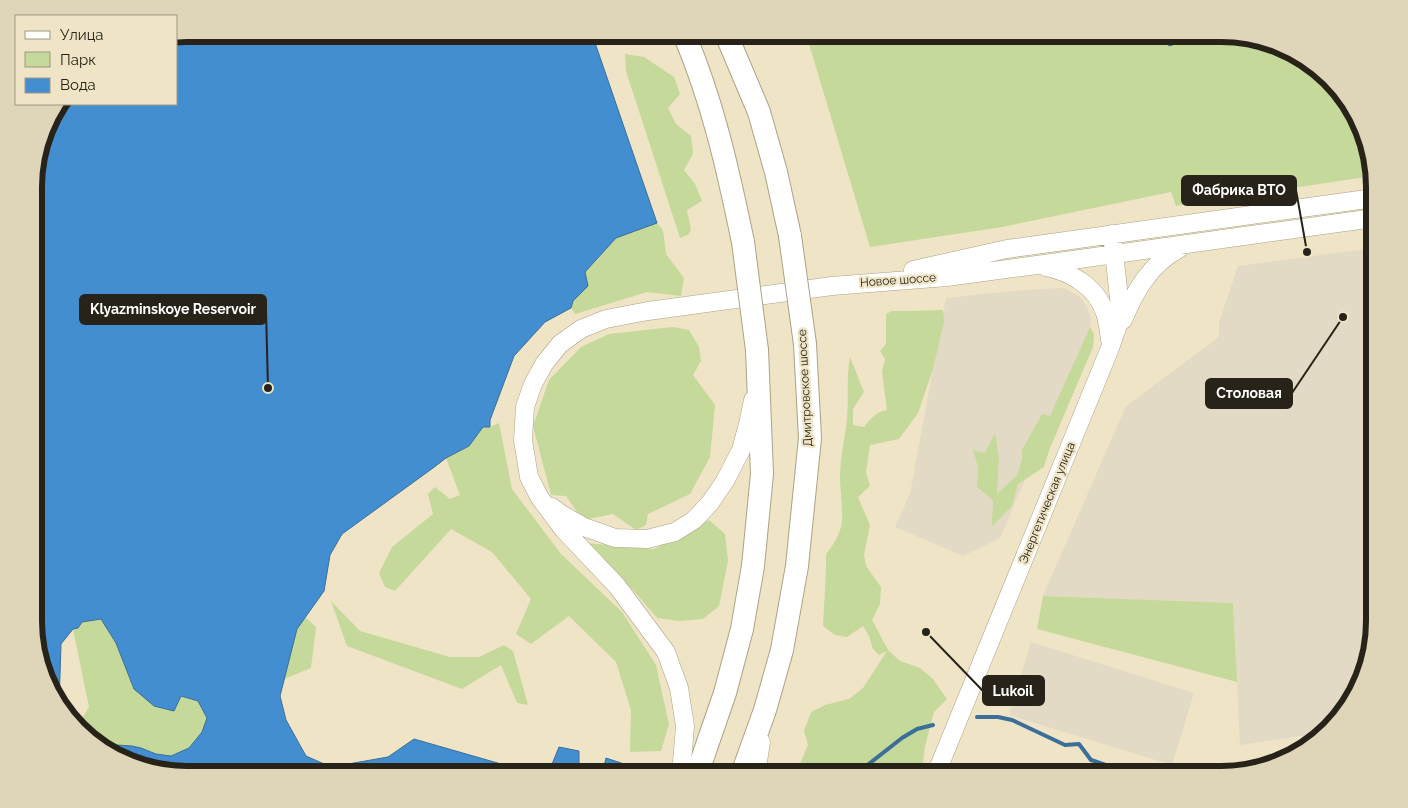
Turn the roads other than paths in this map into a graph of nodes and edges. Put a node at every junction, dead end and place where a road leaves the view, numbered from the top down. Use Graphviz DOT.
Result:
graph roads {
  1 [pos="687,42"];
  2 [pos="729,42"];
  3 [pos="1365,199"];
  4 [pos="1365,219"];
  5 [pos="1112,234"];
  6 [pos="1186,245"];
  7 [pos="1115,255"];
  8 [pos="1030,266"];
  9 [pos="854,284"];
  10 [pos="1110,348"];
  11 [pos="757,355"];
  12 [pos="540,498"];
  13 [pos="765,710"];
  14 [pos="745,765"];
  15 [pos="757,765"];
  16 [pos="940,765"];
  17 [pos="682,766"];
  18 [pos="700,766"];
  1 -- 11 [label="highway, bridge"];
  2 -- 13 [label="highway, Дмитровское шоссе, bridge"];
  3 -- 5 [label="main road, Новое шоссе"];
  4 -- 6 [label="main road, Новое шоссе"];
  5 -- 7 [label="main road, Энергетическая улица"];
  5 -- 9 [label="main road, Новое шоссе"];
  6 -- 7 [label="main road, Новое шоссе"];
  6 -- 10 [label="main road"];
  7 -- 8 [label="main road, Новое шоссе"];
  7 -- 10 [label="main road, Энергетическая улица"];
  8 -- 9 [label="main road, Новое шоссе"];
  8 -- 10 [label="main road"];
  9 -- 12 [label="main road"];
  10 -- 16 [label="main road, Энергетическая улица"];
  11 -- 12 [label="main road"];
  11 -- 18 [label="highway"];
  12 -- 17 [label="main road"];
  13 -- 14 [label="highway, Дмитровское шоссе"];
  13 -- 15 [label="main road"];
}
